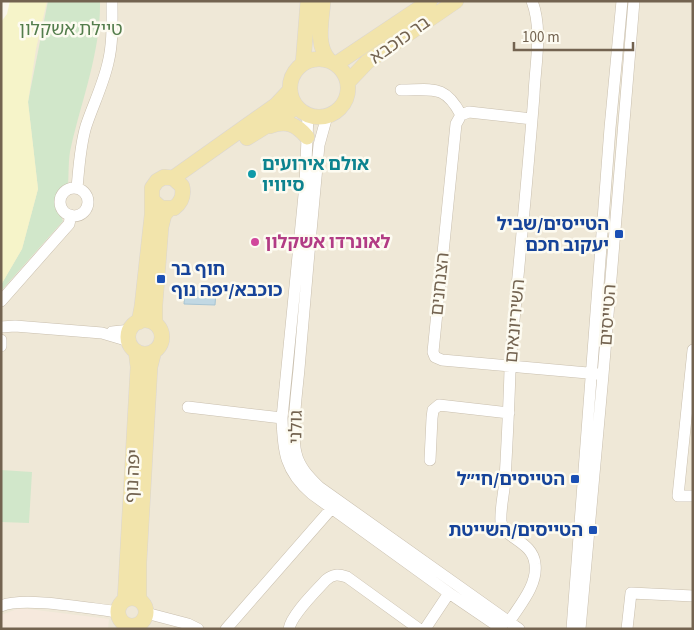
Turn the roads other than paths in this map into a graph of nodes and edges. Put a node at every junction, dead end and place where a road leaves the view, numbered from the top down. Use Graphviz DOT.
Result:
graph roads {
  1 [pos="308,1"];
  2 [pos="323,1"];
  3 [pos="430,1"];
  4 [pos="456,1"];
  5 [pos="532,1"];
  6 [pos="622,1"];
  7 [pos="634,1"];
  8 [pos="112,2"];
  9 [pos="332,62"];
  10 [pos="303,64"];
  11 [pos="348,82"];
  12 [pos="290,90"];
  13 [pos="401,90"];
  14 [pos="302,111"];
  15 [pos="461,115"];
  16 [pos="327,116"];
  17 [pos="532,119"];
  18 [pos="257,132"];
  19 [pos="307,137"];
  20 [pos="173,178"];
  21 [pos="77,188"];
  22 [pos="183,191"];
  23 [pos="152,200"];
  24 [pos="169,209"];
  25 [pos="71,215"];
  26 [pos="1,300"];
  27 [pos="155,324"];
  28 [pos="1,328"];
  29 [pos="134,336"];
  30 [pos="1,340"];
  31 [pos="1,346"];
  32 [pos="693,350"];
  33 [pos="154,351"];
  34 [pos="510,366"];
  35 [pos="598,374"];
  36 [pos="691,389"];
  37 [pos="188,407"];
  38 [pos="509,413"];
  39 [pos="282,418"];
  40 [pos="430,460"];
  41 [pos="693,496"];
  42 [pos="331,509"];
  43 [pos="449,592"];
  44 [pos="693,596"];
  45 [pos="1,606"];
  46 [pos="131,616"];
  47 [pos="506,625"];
  48 [pos="198,629"];
  49 [pos="226,629"];
  50 [pos="289,629"];
  51 [pos="419,629"];
  52 [pos="425,629"];
  53 [pos="519,629"];
  54 [pos="572,629"];
  55 [pos="580,629"];
  56 [pos="627,629"];
  1 -- 10 [label="main road"];
  2 -- 9 [label="main road"];
  3 -- 9 [label="main road, בר כוכבא"];
  4 -- 11 [label="main road, בר כוכבא"];
  5 -- 17 [label="street, השיריונאים"];
  6 -- 35 [label="street, הטייסים"];
  7 -- 35 [label="street, הטייסים"];
  8 -- 21 [label="street"];
  9 -- 10 [label="main road"];
  9 -- 11 [label="main road"];
  10 -- 12 [label="main road"];
  11 -- 16 [label="main road"];
  12 -- 14 [label="main road"];
  12 -- 20 [label="main road"];
  13 -- 15 [label="street"];
  14 -- 16 [label="main road"];
  14 -- 18 [label="main road"];
  14 -- 19 [label="street, גולני"];
  15 -- 17 [label="street"];
  15 -- 34 [label="street, הצנחנים"];
  16 -- 47 [label="street, גולני"];
  17 -- 34 [label="street, השיריונאים"];
  18 -- 19 [label="main road"];
  18 -- 22 [label="main road"];
  19 -- 39 [label="street, גולני"];
  20 -- 22 [label="main road"];
  20 -- 23 [label="main road"];
  21 -- 25 [label="street"];
  21 -- 25 [label="street"];
  22 -- 24 [label="main road"];
  23 -- 24 [label="main road"];
  23 -- 29 [label="main road, יפה נוף"];
  24 -- 27 [label="main road"];
  25 -- 26 [label="street"];
  27 -- 29 [label="main road"];
  27 -- 33 [label="main road"];
  28 -- 29 [label="street"];
  29 -- 33 [label="main road"];
  29 -- 46 [label="main road, יפה נוף"];
  30 -- 31 [label="street"];
  32 -- 36 [label="street"];
  33 -- 46 [label="main road, יפה נוף"];
  34 -- 35 [label="street, הצנחנים"];
  34 -- 38 [label="street, השיריונאים"];
  35 -- 54 [label="street, הטייסים"];
  35 -- 55 [label="street, הטייסים"];
  36 -- 41 [label="street"];
  37 -- 39 [label="street"];
  38 -- 40 [label="street"];
  38 -- 47 [label="street, השיריונאים"];
  39 -- 42 [label="street, גולני"];
  42 -- 43 [label="street, גולני"];
  42 -- 49 [label="street"];
  43 -- 47 [label="street, גולני"];
  43 -- 52 [label="street"];
  44 -- 56 [label="street"];
  45 -- 46 [label="street"];
  46 -- 48 [label="street"];
  47 -- 53 [label="street, גולני"];
  50 -- 51 [label="street"];
}
